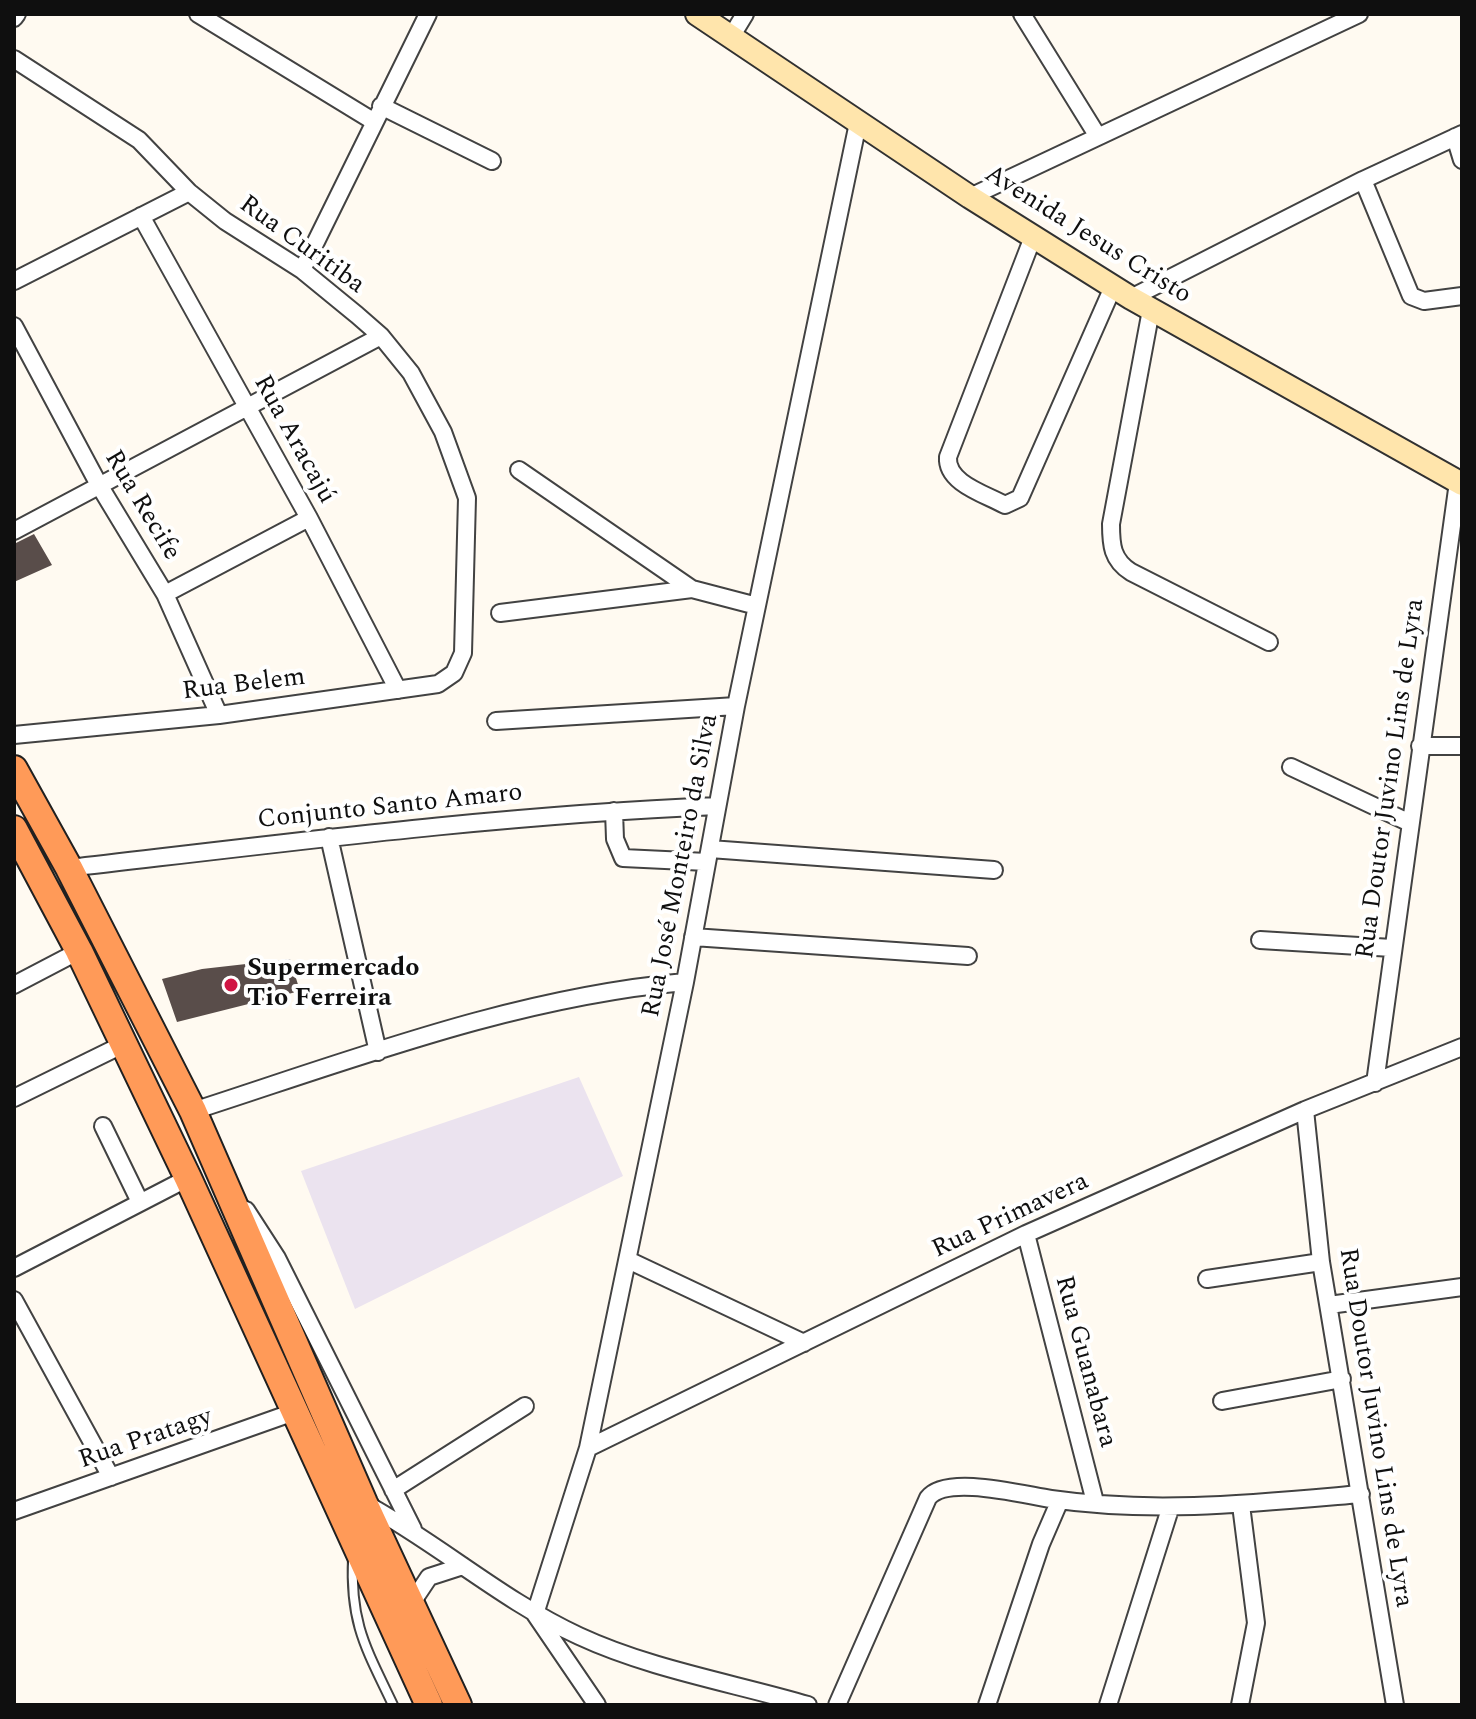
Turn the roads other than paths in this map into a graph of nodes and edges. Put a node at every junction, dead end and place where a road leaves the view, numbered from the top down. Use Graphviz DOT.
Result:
graph roads {
  1 [pos="198,14"];
  2 [pos="428,14"];
  3 [pos="697,14"];
  4 [pos="745,14"];
  5 [pos="1022,14"];
  6 [pos="1359,14"];
  7 [pos="731,37"];
  8 [pos="14,59"];
  9 [pos="377,114"];
  10 [pos="858,123"];
  11 [pos="1097,135"];
  12 [pos="1458,136"];
  13 [pos="1462,160"];
  14 [pos="492,161"];
  15 [pos="1363,180"];
  16 [pos="189,192"];
  17 [pos="970,197"];
  18 [pos="141,216"];
  19 [pos="1033,237"];
  20 [pos="302,270"];
  21 [pos="14,281"];
  22 [pos="1122,293"];
  23 [pos="1462,296"];
  24 [pos="1151,310"];
  25 [pos="14,326"];
  26 [pos="381,336"];
  27 [pos="248,408"];
  28 [pos="519,470"];
  29 [pos="1460,483"];
  30 [pos="99,485"];
  31 [pos="309,518"];
  32 [pos="14,531"];
  33 [pos="692,589"];
  34 [pos="165,594"];
  35 [pos="757,606"];
  36 [pos="500,613"];
  37 [pos="1269,642"];
  38 [pos="463,653"];
  39 [pos="398,690"];
  40 [pos="736,706"];
  41 [pos="219,715"];
  42 [pos="496,721"];
  43 [pos="14,735"];
  44 [pos="1420,746"];
  45 [pos="1462,746"];
  46 [pos="1291,767"];
  47 [pos="14,769"];
  48 [pos="717,806"];
  49 [pos="614,811"];
  50 [pos="1410,823"];
  51 [pos="14,829"];
  52 [pos="329,837"];
  53 [pos="709,855"];
  54 [pos="69,868"];
  55 [pos="994,870"];
  56 [pos="693,937"];
  57 [pos="1260,940"];
  58 [pos="1392,948"];
  59 [pos="79,951"];
  60 [pos="968,956"];
  61 [pos="685,982"];
  62 [pos="14,985"];
  63 [pos="124,1044"];
  64 [pos="1462,1047"];
  65 [pos="378,1052"];
  66 [pos="1375,1083"];
  67 [pos="14,1098"];
  68 [pos="1305,1110"];
  69 [pos="193,1111"];
  70 [pos="103,1126"];
  71 [pos="188,1178"];
  72 [pos="228,1191"];
  73 [pos="140,1202"];
  74 [pos="1026,1234"];
  75 [pos="628,1260"];
  76 [pos="1321,1262"];
  77 [pos="14,1268"];
  78 [pos="1207,1279"];
  79 [pos="1462,1287"];
  80 [pos="14,1300"];
  81 [pos="1329,1305"];
  82 [pos="804,1343"];
  83 [pos="1342,1379"];
  84 [pos="1222,1401"];
  85 [pos="525,1406"];
  86 [pos="294,1412"];
  87 [pos="588,1448"];
  88 [pos="111,1477"];
  89 [pos="393,1490"];
  90 [pos="1361,1494"];
  91 [pos="1060,1500"];
  92 [pos="1095,1502"];
  93 [pos="364,1503"];
  94 [pos="1241,1505"];
  95 [pos="1170,1509"];
  96 [pos="14,1511"];
  97 [pos="414,1530"];
  98 [pos="354,1542"];
  99 [pos="463,1566"];
  100 [pos="411,1604"];
  101 [pos="535,1614"];
  102 [pos="393,1705"];
  103 [pos="429,1705"];
  104 [pos="458,1705"];
  105 [pos="597,1705"];
  106 [pos="808,1705"];
  107 [pos="837,1705"];
  108 [pos="987,1705"];
  109 [pos="1108,1705"];
  110 [pos="1240,1705"];
  111 [pos="1395,1705"];
  1 -- 9 [label="street"];
  2 -- 9 [label="street"];
  3 -- 7 [label="main road, Avenida Jesus Cristo"];
  4 -- 7 [label="street"];
  5 -- 11 [label="street"];
  6 -- 11 [label="street"];
  7 -- 10 [label="main road, Avenida Jesus Cristo"];
  8 -- 16 [label="street, Rua Curitiba"];
  9 -- 14 [label="street"];
  9 -- 20 [label="street"];
  10 -- 17 [label="main road, Avenida Jesus Cristo"];
  10 -- 35 [label="street, Rua José Monteiro da Silva"];
  11 -- 17 [label="street"];
  12 -- 13 [label="street"];
  12 -- 15 [label="street"];
  15 -- 22 [label="street"];
  15 -- 23 [label="street"];
  16 -- 18 [label="street"];
  16 -- 20 [label="street, Rua Curitiba"];
  17 -- 19 [label="main road, Avenida Jesus Cristo"];
  18 -- 21 [label="street"];
  18 -- 27 [label="street, Rua Aracajú"];
  19 -- 22 [label="main road, Avenida Jesus Cristo"];
  19 -- 22 [label="street"];
  20 -- 26 [label="street, Rua Curitiba"];
  22 -- 24 [label="main road, Avenida Jesus Cristo"];
  24 -- 29 [label="main road, Avenida Jesus Cristo"];
  24 -- 37 [label="street"];
  25 -- 30 [label="street, Rua Recife"];
  26 -- 27 [label="street"];
  26 -- 38 [label="street, Rua Curitiba"];
  27 -- 30 [label="street"];
  27 -- 31 [label="street, Rua Aracajú"];
  28 -- 33 [label="street"];
  29 -- 44 [label="street, Rua Doutor Juvino Lins de Lyra"];
  30 -- 32 [label="street"];
  30 -- 34 [label="street, Rua Recife"];
  31 -- 34 [label="street"];
  31 -- 39 [label="street, Rua Aracajú"];
  33 -- 35 [label="street"];
  33 -- 36 [label="street"];
  34 -- 41 [label="street, Rua Recife"];
  35 -- 40 [label="street, Rua José Monteiro da Silva"];
  38 -- 39 [label="street, Rua Belem"];
  39 -- 41 [label="street, Rua Belem"];
  40 -- 42 [label="street"];
  40 -- 48 [label="street, Rua José Monteiro da Silva"];
  41 -- 43 [label="street, Rua Belem"];
  44 -- 45 [label="street"];
  44 -- 50 [label="street, Rua Doutor Juvino Lins de Lyra"];
  46 -- 50 [label="street"];
  47 -- 54 [label="highway"];
  48 -- 49 [label="street, Conjunto Santo Amaro"];
  48 -- 53 [label="street, Rua José Monteiro da Silva"];
  49 -- 52 [label="street, Conjunto Santo Amaro"];
  49 -- 53 [label="street"];
  50 -- 58 [label="street, Rua Doutor Juvino Lins de Lyra"];
  51 -- 59 [label="highway"];
  52 -- 54 [label="street, Conjunto Santo Amaro"];
  52 -- 65 [label="street"];
  53 -- 55 [label="street"];
  53 -- 56 [label="street, Rua José Monteiro da Silva"];
  54 -- 69 [label="highway"];
  56 -- 60 [label="street"];
  56 -- 61 [label="street, Rua José Monteiro da Silva"];
  57 -- 58 [label="street"];
  58 -- 66 [label="street, Rua Doutor Juvino Lins de Lyra"];
  59 -- 62 [label="street"];
  59 -- 63 [label="highway"];
  61 -- 65 [label="street"];
  61 -- 75 [label="street, Rua José Monteiro da Silva"];
  63 -- 67 [label="street"];
  63 -- 71 [label="highway"];
  64 -- 66 [label="street, Rua Primavera"];
  65 -- 69 [label="street"];
  66 -- 68 [label="street, Rua Primavera"];
  68 -- 74 [label="street, Rua Primavera"];
  68 -- 76 [label="street, Rua Doutor Juvino Lins de Lyra"];
  69 -- 72 [label="highway"];
  70 -- 73 [label="street"];
  71 -- 73 [label="street"];
  71 -- 86 [label="highway"];
  72 -- 89 [label="street"];
  72 -- 93 [label="highway"];
  73 -- 77 [label="street"];
  74 -- 82 [label="street, Rua Primavera"];
  74 -- 92 [label="street, Rua Guanabara"];
  75 -- 82 [label="street"];
  75 -- 87 [label="street, Rua José Monteiro da Silva"];
  76 -- 78 [label="street"];
  76 -- 81 [label="street, Rua Doutor Juvino Lins de Lyra"];
  79 -- 81 [label="street"];
  80 -- 88 [label="street"];
  81 -- 83 [label="street, Rua Doutor Juvino Lins de Lyra"];
  82 -- 87 [label="street, Rua Primavera"];
  83 -- 84 [label="street"];
  83 -- 90 [label="street, Rua Doutor Juvino Lins de Lyra"];
  85 -- 89 [label="street"];
  86 -- 88 [label="street, Rua Pratagy"];
  86 -- 98 [label="highway"];
  87 -- 101 [label="street, Rua José Monteiro da Silva"];
  88 -- 96 [label="street, Rua Pratagy"];
  89 -- 97 [label="street"];
  90 -- 94 [label="street"];
  90 -- 111 [label="street, Rua Doutor Juvino Lins de Lyra"];
  91 -- 92 [label="street"];
  91 -- 107 [label="street"];
  91 -- 108 [label="street"];
  92 -- 95 [label="street"];
  93 -- 97 [label="street"];
  93 -- 100 [label="highway"];
  94 -- 95 [label="street"];
  94 -- 110 [label="street"];
  95 -- 109 [label="street"];
  97 -- 99 [label="street"];
  98 -- 102 [label="lane"];
  98 -- 103 [label="highway"];
  99 -- 100 [label="street"];
  99 -- 101 [label="street"];
  100 -- 104 [label="highway"];
  101 -- 105 [label="street"];
  101 -- 106 [label="street"];
}
